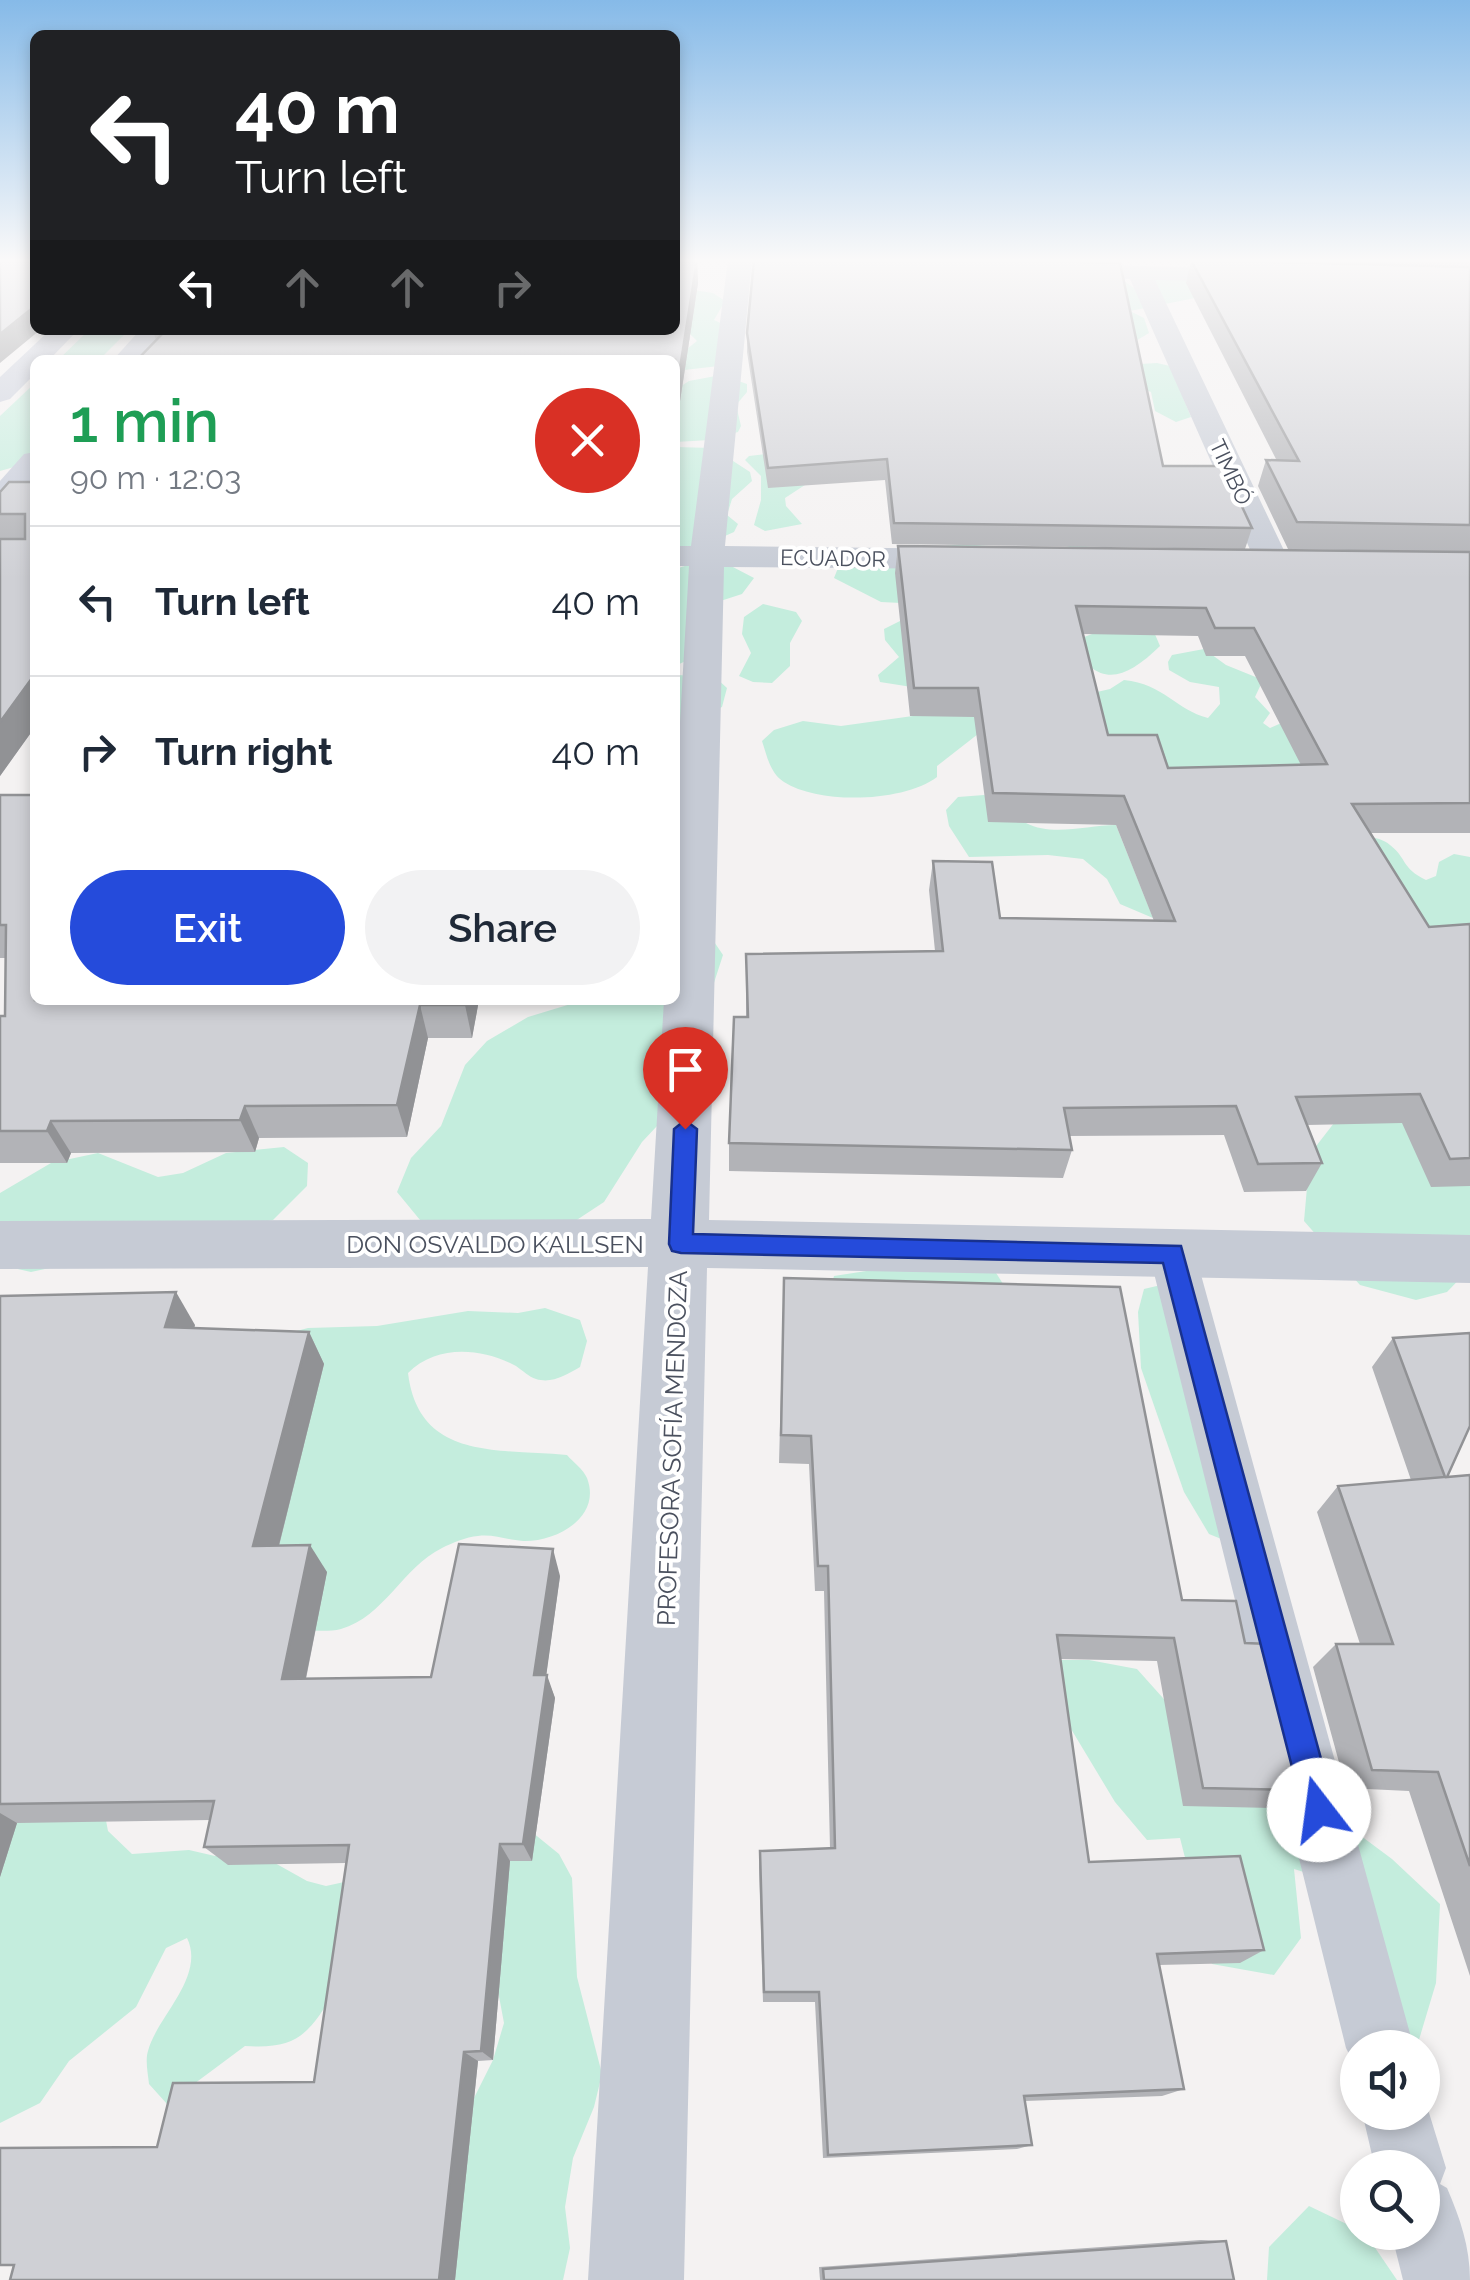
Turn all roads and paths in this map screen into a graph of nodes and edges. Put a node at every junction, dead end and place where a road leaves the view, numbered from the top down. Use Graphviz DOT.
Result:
graph roads {
  1 [pos="27,366"];
  2 [pos="726,366"];
  3 [pos="1182,366"];
  4 [pos="0,393"];
  5 [pos="30,467"];
  6 [pos="0,500"];
  7 [pos="691,556"];
  8 [pos="1000,560"];
  9 [pos="1234,562"];
  10 [pos="1273,563"];
  11 [pos="1312,564"];
  12 [pos="681,1244"];
  13 [pos="0,1245"];
  14 [pos="1172,1253"];
  15 [pos="1470,1259"];
  16 [pos="1375,2030"];
  17 [pos="1432,2250"];
  18 [pos="636,2280"];
  19 [pos="1440,2280"];
  1 -- 4 [label="main road"];
  2 -- 7 [label="street, PROFESORA SOFÍA MENDOZA"];
  3 -- 10 [label="street, TIMBÓ"];
  5 -- 6 [label="main road"];
  7 -- 8 [label="street, ECUADOR"];
  7 -- 12 [label="street, PROFESORA SOFÍA MENDOZA"];
  9 -- 10 [label="street"];
  10 -- 11 [label="street"];
  12 -- 13 [label="street, DON OSVALDO KALLSEN"];
  12 -- 14 [label="street, DON OSVALDO KALLSEN"];
  12 -- 18 [label="street, PROFESORA SOFÍA MENDOZA"];
  14 -- 15 [label="street, DON OSVALDO KALLSEN"];
  14 -- 16 [label="lane"];
  17 -- 19 [label="lane"];
}
